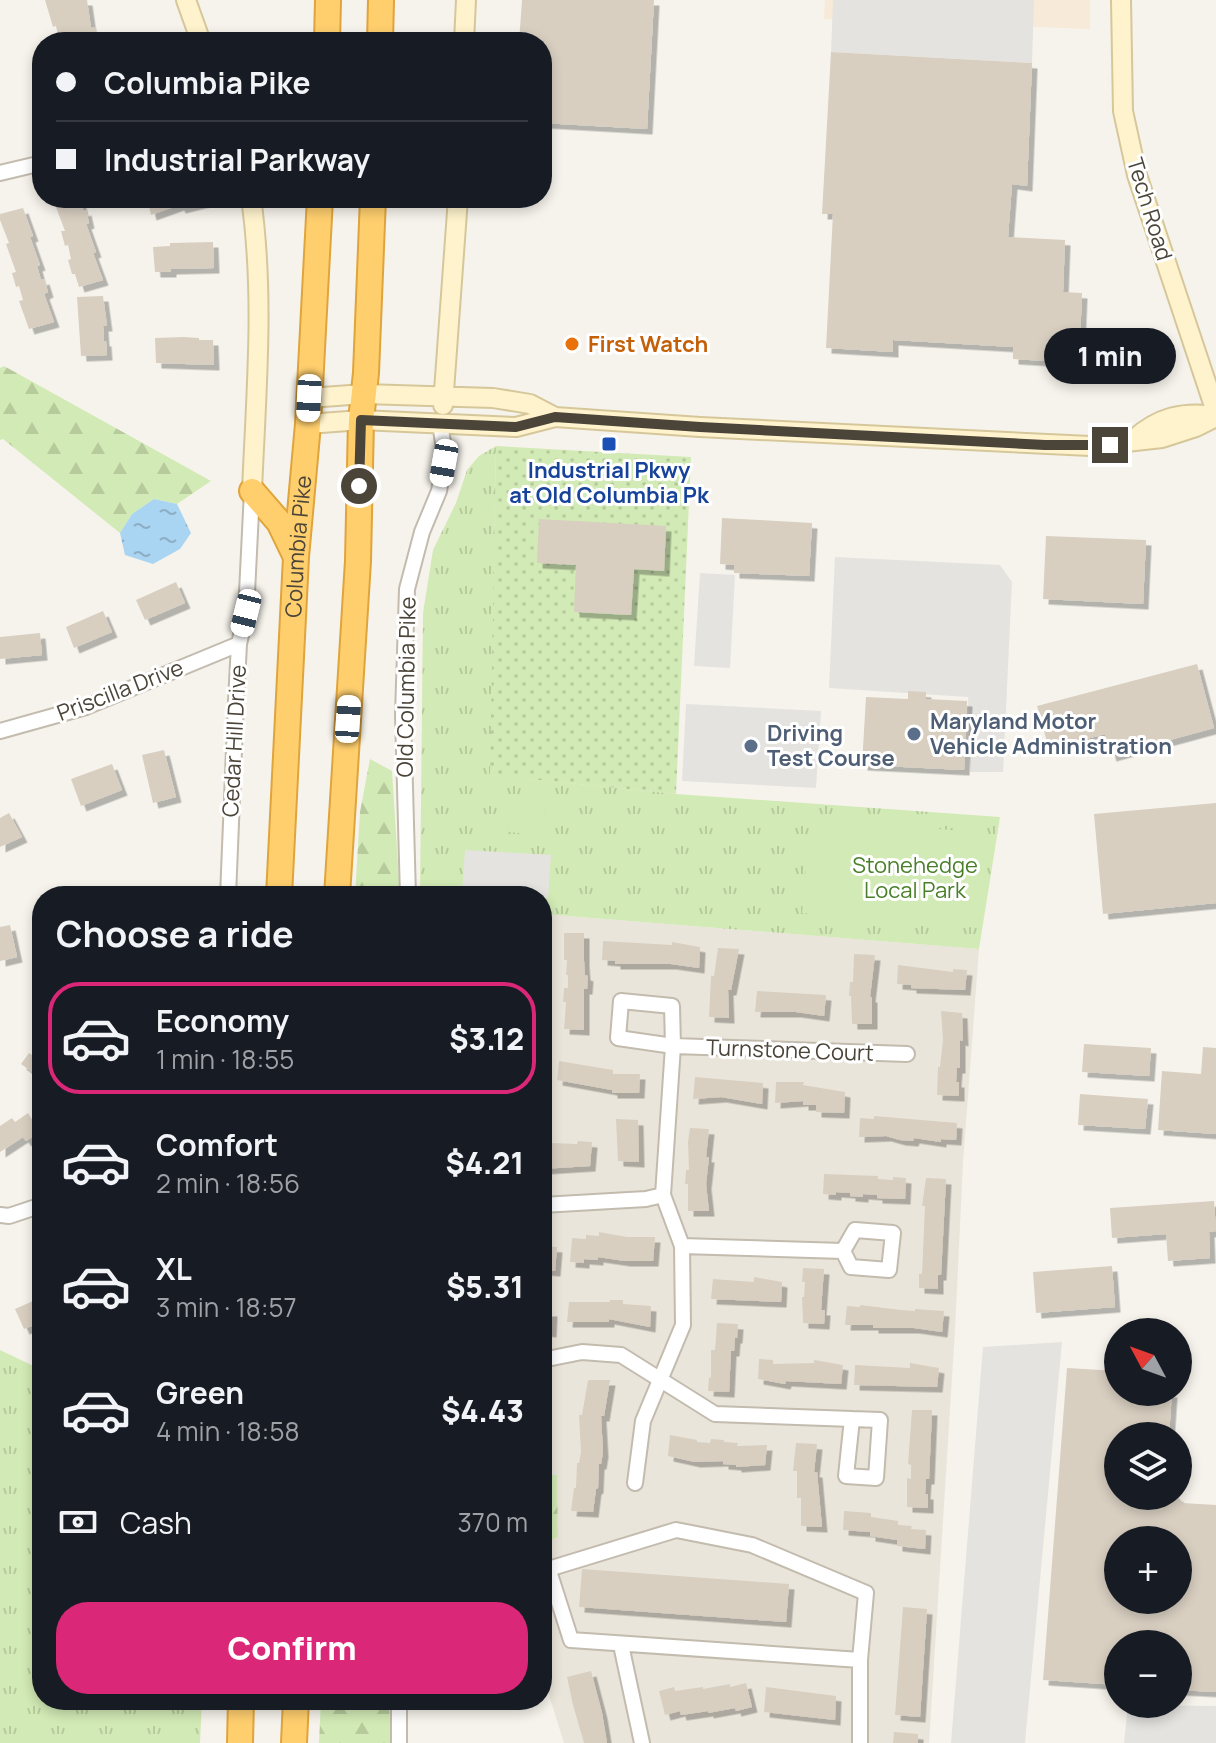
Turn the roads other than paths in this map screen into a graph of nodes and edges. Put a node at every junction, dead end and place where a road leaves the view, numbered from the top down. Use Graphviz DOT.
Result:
graph roads {
  1 [pos="186,0"];
  2 [pos="328,0"];
  3 [pos="381,0"];
  4 [pos="466,0"];
  5 [pos="1121,0"];
  6 [pos="197,32"];
  7 [pos="327,32"];
  8 [pos="380,32"];
  9 [pos="464,32"];
  10 [pos="32,165"];
  11 [pos="0,173"];
  12 [pos="252,208"];
  13 [pos="319,208"];
  14 [pos="373,208"];
  15 [pos="457,208"];
  16 [pos="364,394"];
  17 [pos="445,396"];
  18 [pos="309,398"];
  19 [pos="1216,415"];
  20 [pos="555,417"];
  21 [pos="361,420"];
  22 [pos="440,423"];
  23 [pos="308,424"];
  24 [pos="252,491"];
  25 [pos="296,557"];
  26 [pos="239,644"];
  27 [pos="0,731"];
  28 [pos="228,886"];
  29 [pos="280,886"];
  30 [pos="338,886"];
  31 [pos="408,886"];
  32 [pos="673,1046"];
  33 [pos="907,1054"];
  34 [pos="663,1195"];
  35 [pos="552,1204"];
  36 [pos="32,1208"];
  37 [pos="0,1215"];
  38 [pos="682,1246"];
  39 [pos="843,1251"];
  40 [pos="552,1358"];
  41 [pos="659,1380"];
  42 [pos="852,1419"];
  43 [pos="635,1483"];
  44 [pos="552,1568"];
  45 [pos="552,1589"];
  46 [pos="621,1645"];
  47 [pos="860,1660"];
  48 [pos="241,1710"];
  49 [pos="296,1710"];
  50 [pos="399,1710"];
  51 [pos="860,1738"];
  52 [pos="240,1743"];
  53 [pos="294,1743"];
  54 [pos="399,1743"];
  55 [pos="642,1743"];
  1 -- 6 [label="street"];
  2 -- 7 [label="highway"];
  3 -- 8 [label="highway"];
  4 -- 9 [label="street"];
  5 -- 19 [label="street, Tech Road"];
  10 -- 11 [label="street"];
  12 -- 24 [label="street"];
  13 -- 18 [label="highway, Columbia Pike"];
  14 -- 16 [label="highway"];
  15 -- 17 [label="street, Old Columbia Pike"];
  16 -- 17 [label="street"];
  16 -- 18 [label="street"];
  16 -- 21 [label="highway"];
  17 -- 20 [label="street"];
  17 -- 22 [label="street, Old Columbia Pike"];
  18 -- 23 [label="highway, Columbia Pike"];
  19 -- 20 [label="street"];
  20 -- 22 [label="street"];
  21 -- 22 [label="street"];
  21 -- 23 [label="street"];
  21 -- 30 [label="highway"];
  22 -- 31 [label="street, Old Columbia Pike"];
  23 -- 25 [label="highway, Columbia Pike"];
  24 -- 25 [label="highway"];
  24 -- 26 [label="street, Cedar Hill Drive"];
  25 -- 29 [label="highway, Columbia Pike"];
  26 -- 27 [label="street, Priscilla Drive"];
  26 -- 28 [label="street, Cedar Hill Drive"];
  32 -- 32 [label="street"];
  32 -- 33 [label="street, Turnstone Court"];
  32 -- 34 [label="street"];
  34 -- 35 [label="street"];
  34 -- 38 [label="street"];
  36 -- 37 [label="street"];
  38 -- 39 [label="street"];
  38 -- 41 [label="street"];
  40 -- 41 [label="street"];
  41 -- 42 [label="street"];
  41 -- 43 [label="street"];
  44 -- 47 [label="street"];
  45 -- 46 [label="street"];
  46 -- 47 [label="street"];
  46 -- 55 [label="street"];
  47 -- 51 [label="street"];
  48 -- 52 [label="highway"];
  49 -- 53 [label="highway"];
  50 -- 54 [label="street"];
}
